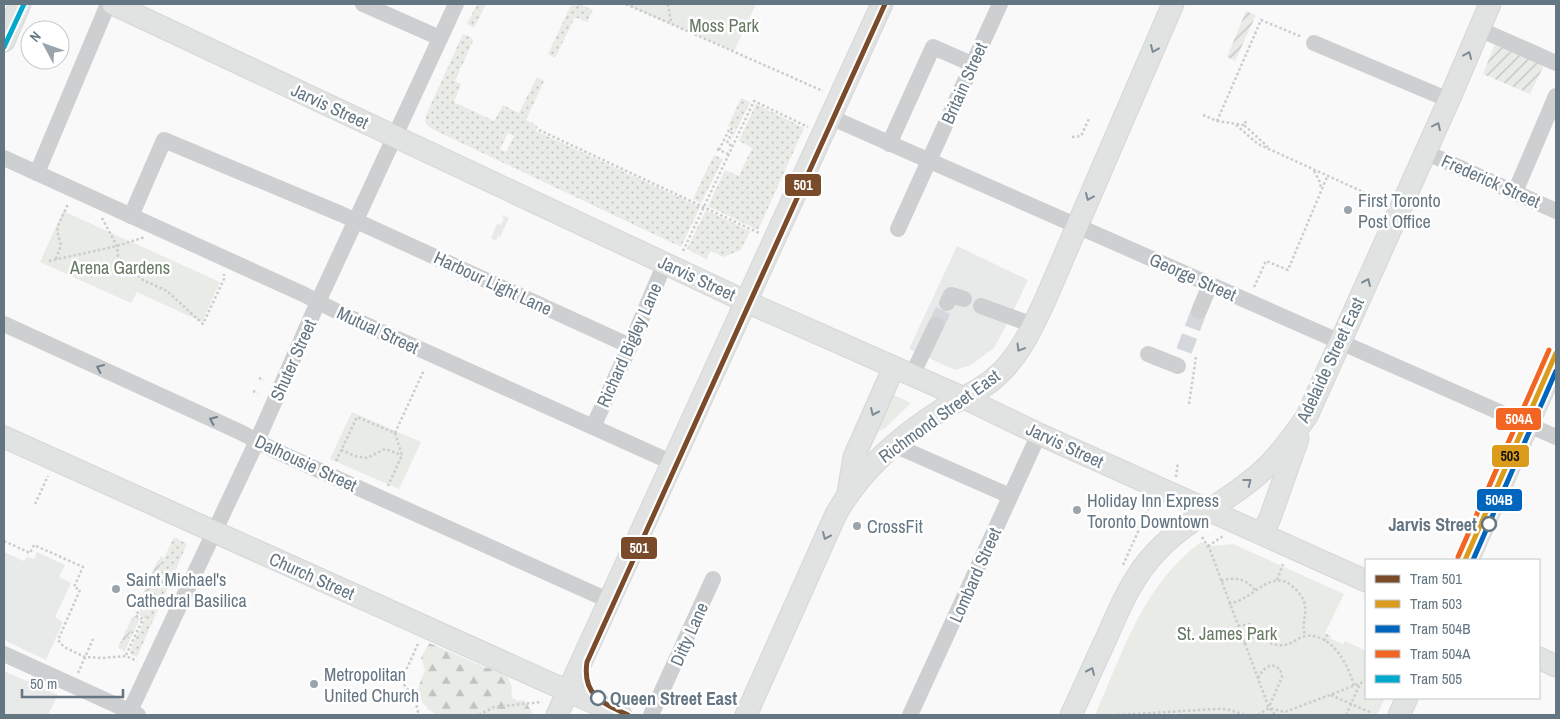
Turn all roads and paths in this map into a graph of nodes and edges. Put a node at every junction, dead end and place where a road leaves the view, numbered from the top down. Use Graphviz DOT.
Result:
graph roads {
  1 [pos="20,4"];
  2 [pos="108,4"];
  3 [pos="113,4"];
  4 [pos="363,4"];
  5 [pos="456,4"];
  6 [pos="626,4"];
  7 [pos="668,4"];
  8 [pos="882,4"];
  9 [pos="1000,4"];
  10 [pos="1173,4"];
  11 [pos="1490,4"];
  12 [pos="671,23"];
  13 [pos="1479,29"];
  14 [pos="440,38"];
  15 [pos="4,41"];
  16 [pos="1314,43"];
  17 [pos="1556,63"];
  18 [pos="972,64"];
  19 [pos="823,91"];
  20 [pos="1556,96"];
  21 [pos="1449,100"];
  22 [pos="1203,115"];
  23 [pos="830,117"];
  24 [pos="1089,119"];
  25 [pos="1217,121"];
  26 [pos="1236,125"];
  27 [pos="808,126"];
  28 [pos="539,130"];
  29 [pos="395,136"];
  30 [pos="1072,137"];
  31 [pos="889,144"];
  32 [pos="732,146"];
  33 [pos="1271,150"];
  34 [pos="1425,152"];
  35 [pos="728,154"];
  36 [pos="4,158"];
  37 [pos="929,162"];
  38 [pos="1314,171"];
  39 [pos="37,173"];
  40 [pos="1327,177"];
  41 [pos="1322,191"];
  42 [pos="1515,192"];
  43 [pos="1383,201"];
  44 [pos="68,204"];
  45 [pos="703,207"];
  46 [pos="1556,211"];
  47 [pos="131,216"];
  48 [pos="101,217"];
  49 [pos="356,221"];
  50 [pos="1076,226"];
  51 [pos="898,229"];
  52 [pos="759,233"];
  53 [pos="146,237"];
  54 [pos="117,246"];
  55 [pos="683,251"];
  56 [pos="56,259"];
  57 [pos="49,261"];
  58 [pos="665,263"];
  59 [pos="224,274"];
  60 [pos="1210,285"];
  61 [pos="1254,287"];
  62 [pos="964,299"];
  63 [pos="318,302"];
  64 [pos="746,302"];
  65 [pos="947,303"];
  66 [pos="981,306"];
  67 [pos="1199,311"];
  68 [pos="4,324"];
  69 [pos="936,324"];
  70 [pos="1033,325"];
  71 [pos="1340,342"];
  72 [pos="630,346"];
  73 [pos="1148,354"];
  74 [pos="1186,361"];
  75 [pos="1556,361"];
  76 [pos="424,370"];
  77 [pos="903,371"];
  78 [pos="259,378"];
  79 [pos="264,380"];
  80 [pos="253,391"];
  81 [pos="258,393"];
  82 [pos="964,398"];
  83 [pos="1189,404"];
  84 [pos="1307,416"];
  85 [pos="1528,425"];
  86 [pos="593,427"];
  87 [pos="395,433"];
  88 [pos="1039,434"];
  89 [pos="4,437"];
  90 [pos="1556,437"];
  91 [pos="257,440"];
  92 [pos="894,445"];
  93 [pos="341,450"];
  94 [pos="402,455"];
  95 [pos="1178,462"];
  96 [pos="672,463"];
  97 [pos="334,465"];
  98 [pos="48,476"];
  99 [pos="1176,477"];
  100 [pos="386,488"];
  101 [pos="848,492"];
  102 [pos="1010,496"];
  103 [pos="1151,503"];
  104 [pos="35,504"];
  105 [pos="1209,511"];
  106 [pos="214,533"];
  107 [pos="1262,534"];
  108 [pos="1223,535"];
  109 [pos="1202,537"];
  110 [pos="4,541"];
  111 [pos="1208,546"];
  112 [pos="1468,559"];
  113 [pos="1283,564"];
  114 [pos="1122,566"];
  115 [pos="713,579"];
  116 [pos="1277,580"];
  117 [pos="1221,581"];
  118 [pos="1365,581"];
  119 [pos="1255,590"];
  120 [pos="610,601"];
  121 [pos="1230,604"];
  122 [pos="140,608"];
  123 [pos="1238,626"];
  124 [pos="1329,632"];
  125 [pos="1257,636"];
  126 [pos="1305,636"];
  127 [pos="93,639"];
  128 [pos="1324,640"];
  129 [pos="418,644"];
  130 [pos="1244,644"];
  131 [pos="4,654"];
  132 [pos="126,656"];
  133 [pos="85,657"];
  134 [pos="1540,658"];
  135 [pos="138,661"];
  136 [pos="1556,666"];
  137 [pos="76,676"];
  138 [pos="1257,679"];
  139 [pos="1365,682"];
  140 [pos="1360,684"];
  141 [pos="1354,686"];
  142 [pos="568,692"];
  143 [pos="1331,695"];
  144 [pos="1407,699"];
  145 [pos="1352,704"];
  146 [pos="1269,708"];
  147 [pos="550,709"];
  148 [pos="1372,713"];
  149 [pos="132,714"];
  150 [pos="1284,714"];
  151 [pos="419,715"];
  152 [pos="479,715"];
  153 [pos="621,715"];
  154 [pos="651,715"];
  155 [pos="746,715"];
  156 [pos="910,715"];
  157 [pos="1071,715"];
  158 [pos="1118,715"];
  159 [pos="1246,715"];
  160 [pos="1258,715"];
  161 [pos="1275,715"];
  162 [pos="1346,715"];
  163 [pos="1399,715"];
  1 -- 15 [label="main road"];
  2 -- 39 [label="street"];
  3 -- 29 [label="main road, Jarvis Street"];
  4 -- 14 [label="street"];
  5 -- 14 [label="street, Shuter Street"];
  6 -- 12 [label="path"];
  7 -- 12 [label="path"];
  8 -- 23 [label="main road"];
  9 -- 18 [label="street, Britain Street"];
  10 -- 50 [label="main road, Richmond Street East, one-way"];
  11 -- 13 [label="main road, Adelaide Street East"];
  12 -- 19 [label="path"];
  13 -- 17 [label="street"];
  21 -- 13 [label="main road, Adelaide Street East, one-way"];
  14 -- 29 [label="street, Shuter Street"];
  16 -- 21 [label="street"];
  16 -- 25 [label="path"];
  18 -- 31 [label="street"];
  18 -- 37 [label="street, Britain Street"];
  20 -- 42 [label="street"];
  34 -- 21 [label="main road, Adelaide Street East, one-way"];
  22 -- 25 [label="path"];
  23 -- 31 [label="street, George Street"];
  23 -- 64 [label="main road"];
  24 -- 30 [label="path"];
  25 -- 26 [label="path"];
  26 -- 33 [label="path"];
  26 -- 33 [label="path"];
  27 -- 32 [label="path"];
  28 -- 45 [label="path"];
  29 -- 49 [label="street, Shuter Street"];
  29 -- 58 [label="main road, Jarvis Street"];
  31 -- 37 [label="street, George Street"];
  32 -- 35 [label="path"];
  32 -- 35 [label="path"];
  33 -- 38 [label="path"];
  34 -- 42 [label="street, Frederick Street"];
  71 -- 34 [label="main road, Adelaide Street East, one-way"];
  35 -- 45 [label="path"];
  36 -- 39 [label="street, Mutual Street"];
  37 -- 50 [label="street, George Street"];
  37 -- 51 [label="street, Britain Street"];
  38 -- 40 [label="path"];
  38 -- 41 [label="path"];
  39 -- 47 [label="street, Mutual Street"];
  40 -- 41 [label="path"];
  40 -- 43 [label="path"];
  41 -- 61 [label="path"];
  42 -- 46 [label="street, Frederick Street"];
  44 -- 56 [label="path"];
  45 -- 52 [label="path"];
  45 -- 55 [label="path"];
  47 -- 49 [label="street, Harbour Light Lane"];
  47 -- 63 [label="street, Mutual Street"];
  48 -- 54 [label="path"];
  49 -- 63 [label="street, Shuter Street"];
  49 -- 72 [label="street, Harbour Light Lane"];
  50 -- 60 [label="street, George Street"];
  50 -- 70 [label="main road, Richmond Street East"];
  53 -- 54 [label="path"];
  54 -- 56 [label="path"];
  54 -- 59 [label="path"];
  56 -- 57 [label="path"];
  58 -- 64 [label="main road, Jarvis Street"];
  58 -- 72 [label="street, Richard Bigley Lane"];
  60 -- 67 [label="street"];
  60 -- 71 [label="street, George Street"];
  62 -- 65 [label="street"];
  63 -- 86 [label="street, Mutual Street"];
  63 -- 91 [label="street, Shuter Street"];
  64 -- 77 [label="main road, Jarvis Street"];
  64 -- 96 [label="main road"];
  66 -- 70 [label="street"];
  91 -- 68 [label="street, Dalhousie Street, one-way"];
  69 -- 77 [label="street"];
  70 -- 82 [label="main road, Richmond Street East, one-way"];
  71 -- 84 [label="main road, Adelaide Street East"];
  71 -- 85 [label="street, George Street"];
  72 -- 86 [label="street, Richard Bigley Lane"];
  73 -- 74 [label="street"];
  74 -- 83 [label="path"];
  75 -- 85 [label="main road"];
  76 -- 87 [label="path"];
  77 -- 82 [label="main road, Jarvis Street"];
  77 -- 101 [label="main road, one-way"];
  78 -- 79 [label="path"];
  80 -- 81 [label="path"];
  82 -- 88 [label="main road, Jarvis Street"];
  82 -- 92 [label="main road, Richmond Street East"];
  105 -- 84 [label="main road, Adelaide Street East, one-way"];
  84 -- 107 [label="main road"];
  85 -- 90 [label="street, George Street"];
  85 -- 112 [label="main road"];
  86 -- 96 [label="street, Mutual Street"];
  87 -- 93 [label="path"];
  87 -- 94 [label="path"];
  88 -- 102 [label="street, Lombard Street"];
  88 -- 105 [label="main road, Jarvis Street"];
  89 -- 106 [label="main road, Church Street"];
  91 -- 106 [label="street, Shuter Street"];
  91 -- 120 [label="street, Dalhousie Street"];
  92 -- 101 [label="main road, Richmond Street East"];
  92 -- 102 [label="street"];
  93 -- 94 [label="path"];
  93 -- 97 [label="path"];
  94 -- 100 [label="path"];
  95 -- 99 [label="path"];
  96 -- 120 [label="main road"];
  98 -- 104 [label="path"];
  101 -- 155 [label="main road, Richmond Street East, one-way"];
  102 -- 156 [label="street, Lombard Street"];
  103 -- 114 [label="path"];
  105 -- 107 [label="main road, Jarvis Street"];
  157 -- 105 [label="main road, Adelaide Street East, one-way"];
  106 -- 142 [label="main road, Church Street"];
  106 -- 149 [label="street, Shuter Street"];
  107 -- 118 [label="main road, Jarvis Street"];
  108 -- 111 [label="path"];
  109 -- 111 [label="path"];
  110 -- 133 [label="path"];
  111 -- 117 [label="path"];
  113 -- 116 [label="path"];
  115 -- 154 [label="street, Ditty Lane"];
  116 -- 119 [label="path"];
  116 -- 126 [label="path"];
  117 -- 119 [label="path"];
  117 -- 121 [label="path"];
  119 -- 121 [label="path"];
  120 -- 142 [label="main road"];
  121 -- 123 [label="path"];
  122 -- 132 [label="path"];
  123 -- 125 [label="path"];
  123 -- 130 [label="path"];
  124 -- 128 [label="path"];
  125 -- 126 [label="path"];
  125 -- 130 [label="path"];
  126 -- 128 [label="path"];
  127 -- 133 [label="path"];
  128 -- 141 [label="path"];
  129 -- 151 [label="path"];
  130 -- 138 [label="path"];
  131 -- 149 [label="street"];
  132 -- 133 [label="path"];
  132 -- 135 [label="path"];
  133 -- 137 [label="path"];
  134 -- 136 [label="main road"];
  138 -- 146 [label="path"];
  138 -- 146 [label="path"];
  139 -- 140 [label="path"];
  140 -- 141 [label="path"];
  140 -- 145 [label="path"];
  141 -- 143 [label="path"];
  142 -- 147 [label="main road"];
  142 -- 153 [label="main road, Church Street"];
  143 -- 145 [label="path"];
  143 -- 150 [label="path"];
  144 -- 163 [label="main road"];
  145 -- 148 [label="path"];
  145 -- 162 [label="path"];
  146 -- 150 [label="path"];
  146 -- 160 [label="path"];
  146 -- 161 [label="path"];
  147 -- 152 [label="path"];
  158 -- 159 [label="path"];
}
